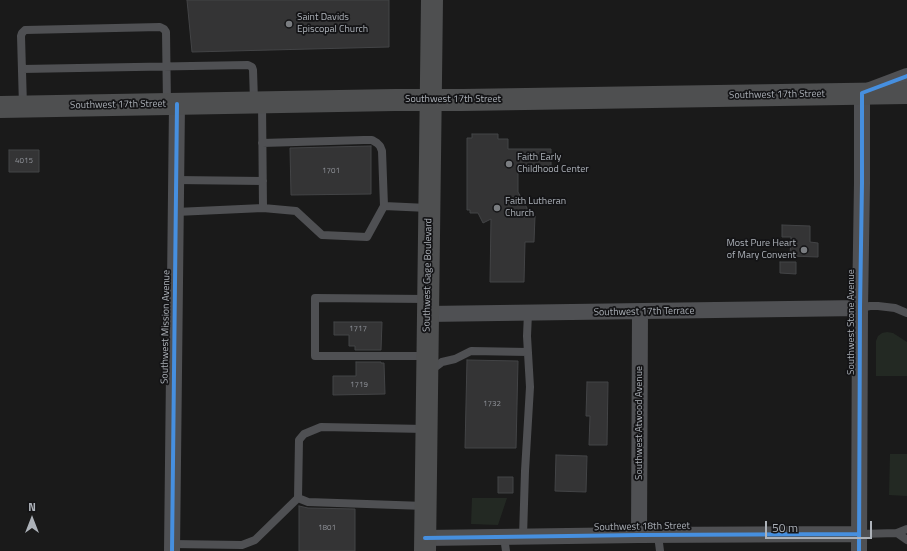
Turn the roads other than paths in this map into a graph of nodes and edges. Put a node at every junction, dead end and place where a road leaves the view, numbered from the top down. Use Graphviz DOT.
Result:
graph roads {
  1 [pos="432,0"];
  2 [pos="166,67"];
  3 [pos="22,69"];
  4 [pos="907,76"];
  5 [pos="862,93"];
  6 [pos="907,93"];
  7 [pos="431,100"];
  8 [pos="258,103"];
  9 [pos="172,104"];
  10 [pos="0,107"];
  11 [pos="23,107"];
  12 [pos="262,143"];
  13 [pos="176,180"];
  14 [pos="263,181"];
  15 [pos="384,206"];
  16 [pos="263,208"];
  17 [pos="429,208"];
  18 [pos="176,212"];
  19 [pos="428,306"];
  20 [pos="860,308"];
  21 [pos="640,312"];
  22 [pos="528,313"];
  23 [pos="907,314"];
  24 [pos="528,352"];
  25 [pos="427,365"];
  26 [pos="426,429"];
  27 [pos="298,498"];
  28 [pos="425,506"];
  29 [pos="907,529"];
  30 [pos="897,533"];
  31 [pos="859,534"];
  32 [pos="639,535"];
  33 [pos="658,535"];
  34 [pos="523,537"];
  35 [pos="907,540"];
  36 [pos="505,544"];
  37 [pos="425,545"];
  38 [pos="172,547"];
  39 [pos="660,551"];
  40 [pos="859,551"];
  1 -- 7 [label="main road, Southwest Gage Boulevard"];
  2 -- 3 [label="lane"];
  2 -- 3 [label="lane"];
  2 -- 8 [label="lane"];
  2 -- 9 [label="lane"];
  3 -- 11 [label="lane"];
  4 -- 5 [label="street"];
  5 -- 6 [label="main road, Southwest 17th Street"];
  5 -- 7 [label="main road, Southwest 17th Street"];
  5 -- 20 [label="street, Southwest Stone Avenue"];
  7 -- 8 [label="main road, Southwest 17th Street"];
  7 -- 17 [label="main road, Southwest Gage Boulevard"];
  8 -- 9 [label="main road, Southwest 17th Street"];
  8 -- 12 [label="lane"];
  9 -- 11 [label="main road, Southwest 17th Street"];
  9 -- 13 [label="street, Southwest Mission Avenue"];
  10 -- 11 [label="main road, Southwest 17th Street"];
  12 -- 14 [label="lane"];
  12 -- 15 [label="lane"];
  13 -- 14 [label="lane"];
  13 -- 18 [label="street, Southwest Mission Avenue"];
  14 -- 16 [label="lane"];
  15 -- 16 [label="lane"];
  15 -- 17 [label="lane"];
  16 -- 18 [label="lane"];
  17 -- 19 [label="main road, Southwest Gage Boulevard"];
  18 -- 38 [label="street, Southwest Mission Avenue"];
  19 -- 22 [label="street, Southwest 17th Terrace"];
  19 -- 25 [label="main road, Southwest Gage Boulevard"];
  19 -- 25 [label="lane"];
  20 -- 21 [label="street, Southwest 17th Terrace"];
  20 -- 23 [label="lane"];
  20 -- 31 [label="street, Southwest Stone Avenue"];
  21 -- 22 [label="street, Southwest 17th Terrace"];
  21 -- 32 [label="street, Southwest Atwood Avenue"];
  22 -- 24 [label="lane"];
  24 -- 25 [label="lane"];
  24 -- 34 [label="lane"];
  25 -- 26 [label="main road, Southwest Gage Boulevard"];
  26 -- 27 [label="lane"];
  26 -- 28 [label="main road, Southwest Gage Boulevard"];
  27 -- 28 [label="lane"];
  27 -- 38 [label="lane"];
  28 -- 37 [label="main road, Southwest Gage Boulevard"];
  29 -- 30 [label="lane"];
  30 -- 31 [label="lane"];
  30 -- 35 [label="lane"];
  31 -- 33 [label="street, Southwest 18th Street"];
  31 -- 40 [label="street, Southwest Stone Avenue"];
  32 -- 33 [label="street, Southwest 18th Street"];
  32 -- 34 [label="street, Southwest 18th Street"];
  33 -- 39 [label="lane"];
  34 -- 36 [label="street, Southwest 18th Street"];
  36 -- 37 [label="street, Southwest 18th Street"];
}
